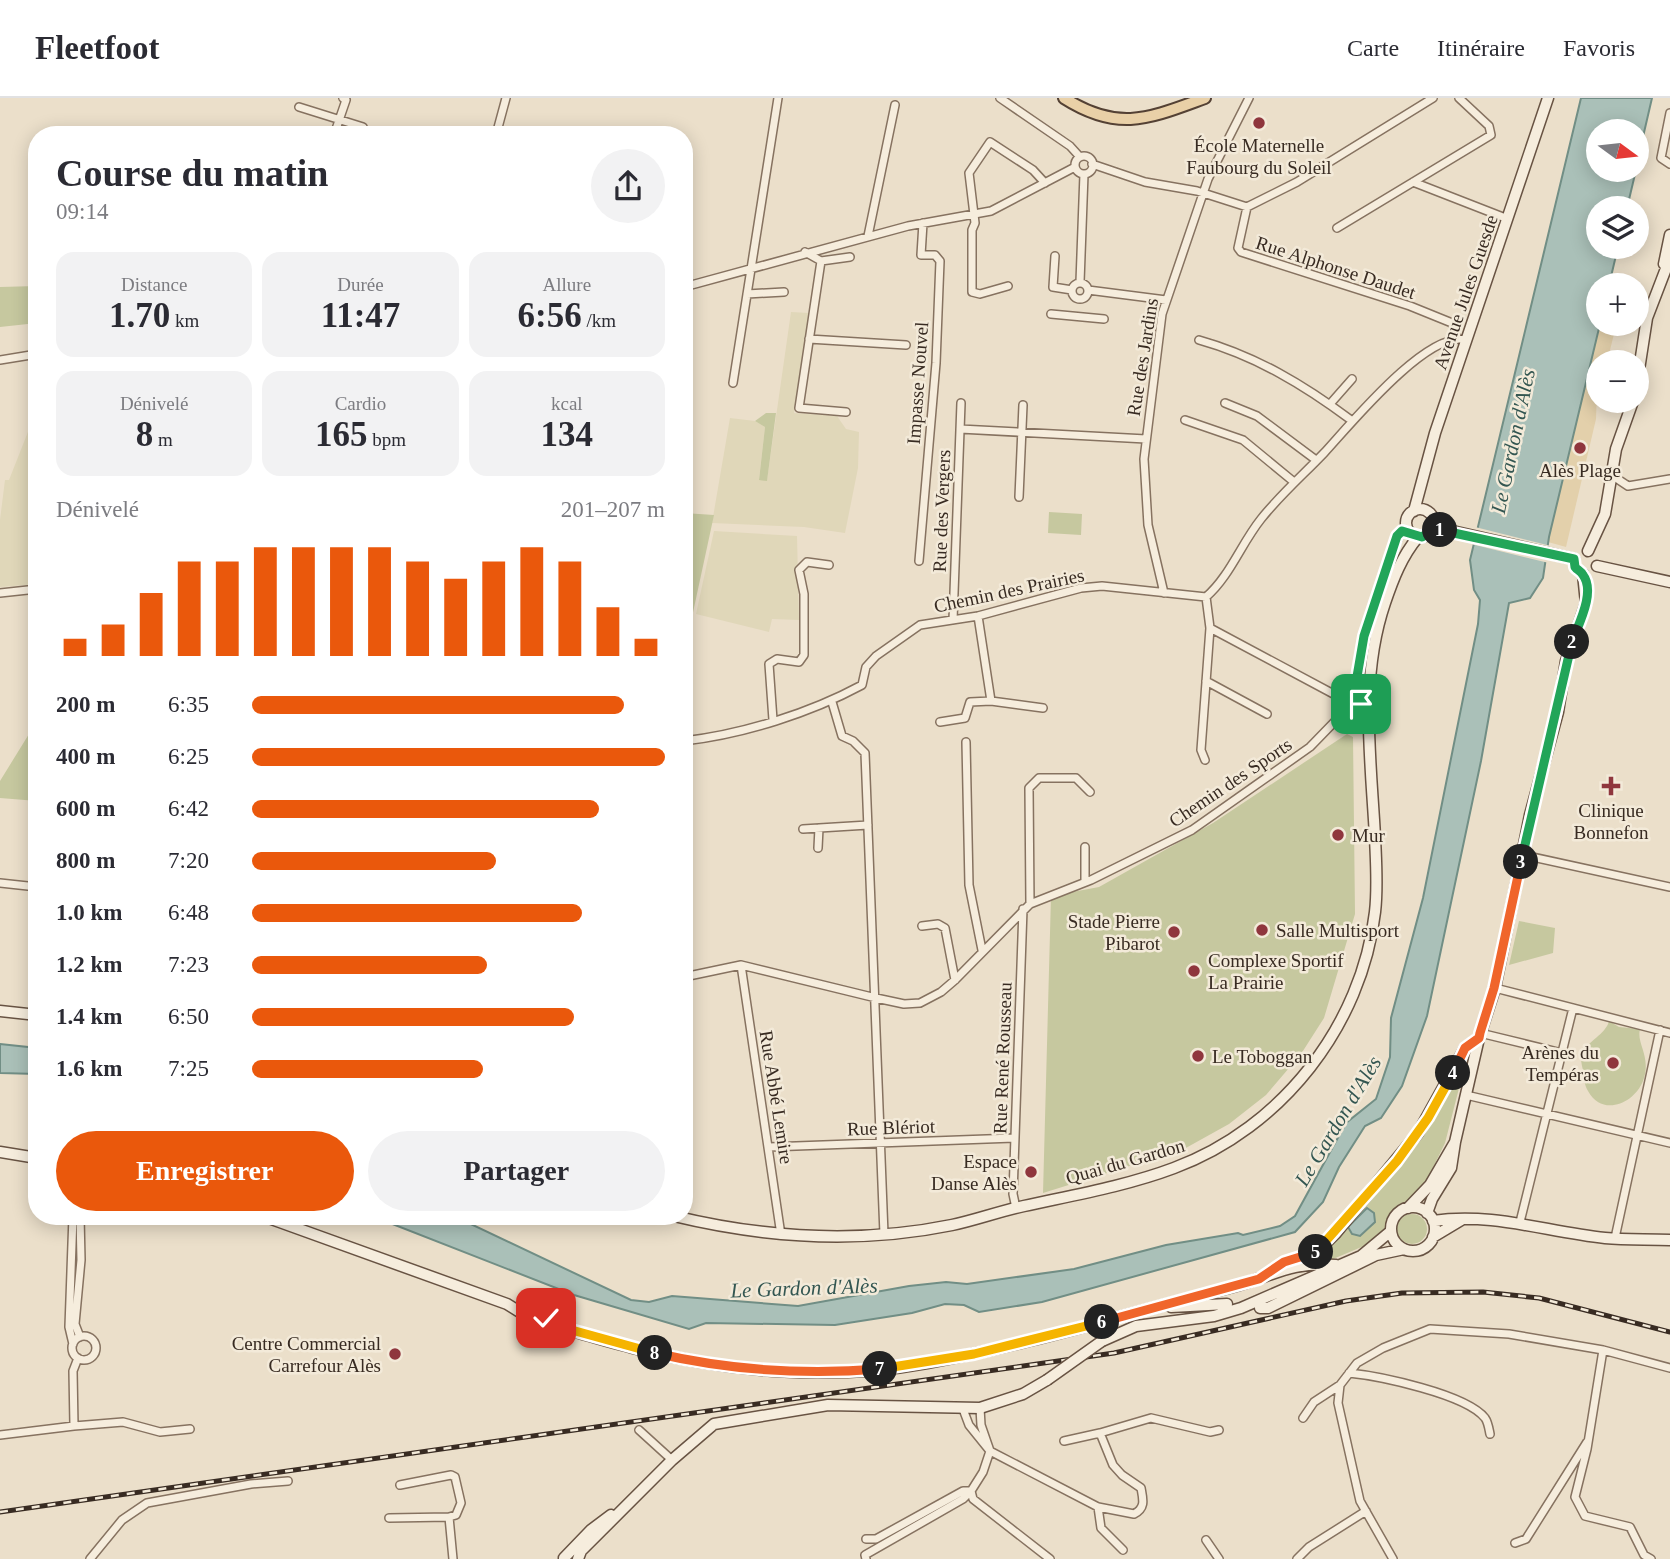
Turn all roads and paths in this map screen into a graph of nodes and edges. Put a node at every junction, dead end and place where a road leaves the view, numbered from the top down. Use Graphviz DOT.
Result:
graph roads {
  1 [pos="343,98"];
  2 [pos="506,98"];
  3 [pos="778,98"];
  4 [pos="1000,98"];
  5 [pos="1064,98"];
  6 [pos="1205,98"];
  7 [pos="1249,98"];
  8 [pos="1433,98"];
  9 [pos="1459,98"];
  10 [pos="1548,98"];
  11 [pos="895,104"];
  12 [pos="299,107"];
  13 [pos="1670,113"];
  14 [pos="340,119"];
  15 [pos="337,126"];
  16 [pos="360,126"];
  17 [pos="498,126"];
  18 [pos="1083,157"];
  19 [pos="1092,164"];
  20 [pos="1670,164"];
  21 [pos="1075,167"];
  22 [pos="1084,174"];
  23 [pos="1413,182"];
  24 [pos="1045,183"];
  25 [pos="1202,194"];
  26 [pos="1247,206"];
  27 [pos="974,214"];
  28 [pos="1508,219"];
  29 [pos="923,223"];
  30 [pos="1337,228"];
  31 [pos="1670,235"];
  32 [pos="868,236"];
  33 [pos="805,252"];
  34 [pos="850,257"];
  35 [pos="1055,257"];
  36 [pos="1670,258"];
  37 [pos="821,261"];
  38 [pos="749,272"];
  39 [pos="1670,275"];
  40 [pos="1080,282"];
  41 [pos="1665,283"];
  42 [pos="693,285"];
  43 [pos="1008,286"];
  44 [pos="1072,290"];
  45 [pos="1088,290"];
  46 [pos="784,292"];
  47 [pos="747,294"];
  48 [pos="1079,299"];
  49 [pos="1166,300"];
  50 [pos="1051,314"];
  51 [pos="1078,317"];
  52 [pos="1104,319"];
  53 [pos="809,339"];
  54 [pos="1462,339"];
  55 [pos="1199,340"];
  56 [pos="906,345"];
  57 [pos="1642,350"];
  58 [pos="28,355"];
  59 [pos="0,360"];
  60 [pos="1352,379"];
  61 [pos="733,383"];
  62 [pos="961,403"];
  63 [pos="1225,403"];
  64 [pos="1330,404"];
  65 [pos="1023,405"];
  66 [pos="846,412"];
  67 [pos="1629,413"];
  68 [pos="1185,420"];
  69 [pos="1351,420"];
  70 [pos="960,429"];
  71 [pos="1021,433"];
  72 [pos="1146,439"];
  73 [pos="1316,460"];
  74 [pos="1613,476"];
  75 [pos="1670,479"];
  76 [pos="1294,482"];
  77 [pos="1019,498"];
  78 [pos="1418,510"];
  79 [pos="1433,526"];
  80 [pos="1409,531"];
  81 [pos="1588,551"];
  82 [pos="1574,559"];
  83 [pos="919,561"];
  84 [pos="829,565"];
  85 [pos="1597,566"];
  86 [pos="1583,574"];
  87 [pos="1670,582"];
  88 [pos="28,590"];
  89 [pos="0,593"];
  90 [pos="1164,593"];
  91 [pos="1206,597"];
  92 [pos="978,616"];
  93 [pos="953,620"];
  94 [pos="1210,628"];
  95 [pos="1206,681"];
  96 [pos="1354,694"];
  97 [pos="1341,698"];
  98 [pos="991,701"];
  99 [pos="832,702"];
  100 [pos="1043,708"];
  101 [pos="1343,712"];
  102 [pos="1267,714"];
  103 [pos="773,720"];
  104 [pos="940,722"];
  105 [pos="693,739"];
  106 [pos="966,741"];
  107 [pos="1206,760"];
  108 [pos="1090,792"];
  109 [pos="868,825"];
  110 [pos="819,828"];
  111 [pos="803,829"];
  112 [pos="1085,847"];
  113 [pos="818,848"];
  114 [pos="1523,855"];
  115 [pos="1086,882"];
  116 [pos="0,883"];
  117 [pos="28,886"];
  118 [pos="1670,887"];
  119 [pos="1026,906"];
  120 [pos="922,926"];
  121 [pos="982,950"];
  122 [pos="741,965"];
  123 [pos="693,975"];
  124 [pos="955,980"];
  125 [pos="1494,988"];
  126 [pos="876,998"];
  127 [pos="1573,1008"];
  128 [pos="0,1011"];
  129 [pos="28,1014"];
  130 [pos="1660,1030"];
  131 [pos="1670,1033"];
  132 [pos="1480,1035"];
  133 [pos="1562,1053"];
  134 [pos="1466,1095"];
  135 [pos="1547,1112"];
  136 [pos="1636,1135"];
  137 [pos="1014,1138"];
  138 [pos="1455,1142"];
  139 [pos="881,1143"];
  140 [pos="1670,1143"];
  141 [pos="769,1147"];
  142 [pos="0,1150"];
  143 [pos="28,1151"];
  144 [pos="28,1156"];
  145 [pos="1016,1208"];
  146 [pos="1408,1208"];
  147 [pos="1466,1216"];
  148 [pos="1430,1217"];
  149 [pos="693,1219"];
  150 [pos="1520,1222"];
  151 [pos="73,1225"];
  152 [pos="80,1225"];
  153 [pos="288,1225"];
  154 [pos="1391,1231"];
  155 [pos="884,1234"];
  156 [pos="781,1235"];
  157 [pos="1433,1237"];
  158 [pos="1615,1238"];
  159 [pos="1670,1240"];
  160 [pos="1404,1249"];
  161 [pos="1376,1255"];
  162 [pos="1361,1256"];
  163 [pos="1336,1265"];
  164 [pos="1268,1274"];
  165 [pos="1227,1304"];
  166 [pos="1260,1308"];
  167 [pos="1132,1313"];
  168 [pos="531,1319"];
  169 [pos="549,1321"];
  170 [pos="568,1329"];
  171 [pos="550,1335"];
  172 [pos="80,1337"];
  173 [pos="73,1344"];
  174 [pos="1603,1350"];
  175 [pos="78,1359"];
  176 [pos="1670,1368"];
  177 [pos="1349,1373"];
  178 [pos="1340,1385"];
  179 [pos="980,1408"];
  180 [pos="963,1409"];
  181 [pos="1303,1418"];
  182 [pos="74,1426"];
  183 [pos="190,1429"];
  184 [pos="639,1430"];
  185 [pos="1219,1430"];
  186 [pos="1100,1433"];
  187 [pos="1490,1434"];
  188 [pos="0,1435"];
  189 [pos="1589,1438"];
  190 [pos="1064,1441"];
  191 [pos="990,1451"];
  192 [pos="672,1460"];
  193 [pos="288,1481"];
  194 [pos="400,1485"];
  195 [pos="971,1491"];
  196 [pos="1098,1507"];
  197 [pos="1366,1511"];
  198 [pos="618,1512"];
  199 [pos="449,1517"];
  200 [pos="389,1518"];
  201 [pos="866,1539"];
  202 [pos="1206,1540"];
  203 [pos="1515,1543"];
  204 [pos="1123,1550"];
  205 [pos="863,1558"];
  206 [pos="90,1559"];
  207 [pos="453,1559"];
  208 [pos="563,1559"];
  209 [pos="578,1559"];
  210 [pos="1050,1559"];
  211 [pos="1219,1559"];
  212 [pos="1297,1559"];
  213 [pos="1393,1559"];
  214 [pos="1651,1559"];
  1 -- 14 [label="street"];
  2 -- 17 [label="street"];
  3 -- 38 [label="street"];
  4 -- 18 [label="street"];
  5 -- 6 [label="main road"];
  7 -- 25 [label="street, Rue des Jardins"];
  8 -- 26 [label="street"];
  9 -- 23 [label="street"];
  10 -- 28 [label="main road, Avenue Jules Guesde"];
  11 -- 32 [label="street"];
  12 -- 14 [label="street"];
  13 -- 20 [label="street"];
  14 -- 15 [label="street"];
  14 -- 16 [label="street"];
  18 -- 19 [label="street"];
  18 -- 21 [label="street"];
  19 -- 22 [label="street"];
  19 -- 25 [label="street"];
  21 -- 22 [label="street"];
  21 -- 24 [label="street"];
  22 -- 40 [label="street"];
  23 -- 28 [label="street"];
  23 -- 30 [label="street"];
  24 -- 27 [label="street"];
  24 -- 27 [label="street"];
  25 -- 26 [label="street"];
  25 -- 49 [label="street, Rue des Jardins"];
  26 -- 54 [label="street, Rue Alphonse Daudet"];
  27 -- 29 [label="street"];
  27 -- 43 [label="street"];
  28 -- 54 [label="main road, Avenue Jules Guesde"];
  29 -- 32 [label="street"];
  29 -- 83 [label="street, Impasse Nouvel"];
  31 -- 41 [label="main road"];
  32 -- 33 [label="street"];
  33 -- 37 [label="street"];
  33 -- 38 [label="street"];
  34 -- 37 [label="street"];
  35 -- 44 [label="street"];
  36 -- 41 [label="main road"];
  37 -- 53 [label="street"];
  38 -- 42 [label="street"];
  38 -- 47 [label="street"];
  39 -- 41 [label="street"];
  40 -- 44 [label="street"];
  40 -- 45 [label="street"];
  41 -- 57 [label="main road"];
  44 -- 48 [label="street"];
  45 -- 48 [label="street"];
  45 -- 49 [label="street"];
  46 -- 47 [label="street"];
  47 -- 61 [label="street"];
  48 -- 51 [label="street"];
  49 -- 72 [label="street, Rue des Jardins"];
  50 -- 51 [label="street"];
  51 -- 52 [label="street"];
  53 -- 56 [label="street"];
  53 -- 66 [label="street"];
  54 -- 69 [label="street"];
  54 -- 78 [label="main road, Avenue Jules Guesde"];
  55 -- 64 [label="street"];
  58 -- 59 [label="street"];
  60 -- 64 [label="street"];
  62 -- 70 [label="street, Rue des Vergers"];
  63 -- 73 [label="street"];
  64 -- 69 [label="street"];
  65 -- 71 [label="street"];
  67 -- 74 [label="main road"];
  68 -- 76 [label="street"];
  69 -- 73 [label="street"];
  70 -- 71 [label="street"];
  70 -- 93 [label="street, Rue des Vergers"];
  71 -- 72 [label="street"];
  71 -- 77 [label="street"];
  72 -- 90 [label="street, Rue des Jardins"];
  73 -- 76 [label="street"];
  74 -- 75 [label="street"];
  74 -- 81 [label="main road"];
  76 -- 91 [label="street"];
  78 -- 79 [label="main road"];
  78 -- 80 [label="main road"];
  79 -- 80 [label="main road"];
  79 -- 82 [label="main road"];
  80 -- 96 [label="street"];
  80 -- 145 [label="main road, Quai du Gardon"];
  81 -- 82 [label="main road"];
  81 -- 85 [label="main road"];
  82 -- 86 [label="main road"];
  84 -- 103 [label="street"];
  85 -- 86 [label="main road"];
  85 -- 87 [label="main road"];
  86 -- 114 [label="main road"];
  88 -- 89 [label="street"];
  90 -- 91 [label="street, Chemin des Prairies"];
  90 -- 92 [label="street, Chemin des Prairies"];
  91 -- 94 [label="street"];
  92 -- 93 [label="street, Chemin des Prairies"];
  92 -- 98 [label="street"];
  93 -- 99 [label="street, Chemin des Prairies"];
  94 -- 95 [label="street"];
  94 -- 97 [label="street"];
  95 -- 102 [label="street"];
  95 -- 107 [label="street"];
  96 -- 97 [label="street"];
  96 -- 101 [label="street"];
  97 -- 101 [label="street"];
  98 -- 100 [label="street"];
  98 -- 104 [label="street"];
  99 -- 103 [label="street, Chemin des Prairies"];
  99 -- 109 [label="street"];
  101 -- 115 [label="street, Chemin des Sports"];
  103 -- 105 [label="street, Chemin des Prairies"];
  106 -- 121 [label="street"];
  108 -- 119 [label="street, Rue René Rousseau"];
  109 -- 110 [label="street"];
  109 -- 126 [label="street"];
  110 -- 111 [label="street"];
  110 -- 113 [label="street"];
  112 -- 115 [label="street"];
  114 -- 118 [label="street"];
  114 -- 125 [label="main road"];
  115 -- 119 [label="street, Chemin des Sports"];
  116 -- 117 [label="street"];
  119 -- 121 [label="street, Chemin des Sports"];
  119 -- 137 [label="street, Rue René Rousseau"];
  120 -- 124 [label="street"];
  121 -- 124 [label="street, Chemin des Sports"];
  122 -- 123 [label="street, Chemin des Sports"];
  122 -- 126 [label="street, Chemin des Sports"];
  122 -- 141 [label="street, Rue Abbé Lemire"];
  124 -- 126 [label="street, Chemin des Sports"];
  125 -- 127 [label="street"];
  125 -- 132 [label="main road"];
  126 -- 139 [label="street"];
  127 -- 130 [label="street"];
  127 -- 133 [label="street"];
  128 -- 129 [label="main road"];
  130 -- 131 [label="street"];
  130 -- 136 [label="street"];
  132 -- 133 [label="street"];
  132 -- 134 [label="main road"];
  132 -- 164 [label="main road"];
  133 -- 135 [label="street"];
  134 -- 135 [label="street"];
  134 -- 138 [label="main road"];
  135 -- 136 [label="street"];
  135 -- 150 [label="street"];
  136 -- 140 [label="street"];
  136 -- 158 [label="street"];
  137 -- 139 [label="street, Rue Blériot"];
  137 -- 145 [label="street, Rue René Rousseau"];
  138 -- 146 [label="main road"];
  138 -- 148 [label="main road"];
  139 -- 141 [label="street, Rue Blériot"];
  139 -- 155 [label="street"];
  141 -- 156 [label="street, Rue Abbé Lemire"];
  142 -- 143 [label="main road"];
  142 -- 144 [label="main road"];
  145 -- 155 [label="main road, Quai du Gardon"];
  146 -- 148 [label="main road"];
  146 -- 154 [label="main road"];
  147 -- 148 [label="main road"];
  147 -- 150 [label="main road"];
  147 -- 157 [label="main road"];
  148 -- 157 [label="main road"];
  149 -- 156 [label="main road, Quai du Gardon"];
  150 -- 158 [label="main road"];
  151 -- 173 [label="street"];
  152 -- 172 [label="street"];
  153 -- 168 [label="main road"];
  154 -- 160 [label="main road"];
  154 -- 162 [label="main road"];
  155 -- 156 [label="main road, Quai du Gardon"];
  157 -- 160 [label="main road"];
  158 -- 159 [label="main road"];
  160 -- 161 [label="main road"];
  161 -- 162 [label="main road"];
  161 -- 166 [label="main road"];
  162 -- 163 [label="main road"];
  163 -- 164 [label="main road"];
  163 -- 179 [label="main road, bridge"];
  164 -- 167 [label="main road"];
  165 -- 167 [label="main road"];
  167 -- 170 [label="main road"];
  168 -- 169 [label="main road"];
  168 -- 171 [label="main road"];
  169 -- 170 [label="main road"];
  169 -- 171 [label="main road"];
  170 -- 171 [label="main road"];
  172 -- 173 [label="street"];
  172 -- 175 [label="street"];
  173 -- 175 [label="street"];
  174 -- 176 [label="street"];
  174 -- 177 [label="street"];
  174 -- 189 [label="street"];
  175 -- 182 [label="street"];
  177 -- 178 [label="street"];
  177 -- 187 [label="street"];
  178 -- 181 [label="street"];
  178 -- 197 [label="street"];
  179 -- 180 [label="main road"];
  179 -- 191 [label="street"];
  180 -- 191 [label="street"];
  180 -- 192 [label="main road"];
  182 -- 183 [label="street"];
  182 -- 188 [label="street"];
  184 -- 192 [label="street"];
  185 -- 186 [label="street"];
  186 -- 190 [label="street"];
  186 -- 196 [label="street"];
  189 -- 203 [label="street"];
  189 -- 214 [label="street"];
  191 -- 195 [label="street"];
  191 -- 196 [label="street"];
  192 -- 198 [label="main road"];
  193 -- 206 [label="street"];
  194 -- 199 [label="street"];
  195 -- 201 [label="street"];
  195 -- 205 [label="street"];
  195 -- 210 [label="street"];
  196 -- 204 [label="street"];
  197 -- 212 [label="street"];
  197 -- 213 [label="street"];
  198 -- 208 [label="main road"];
  198 -- 209 [label="main road"];
  199 -- 200 [label="street"];
  199 -- 207 [label="street"];
  202 -- 211 [label="street"];
}
